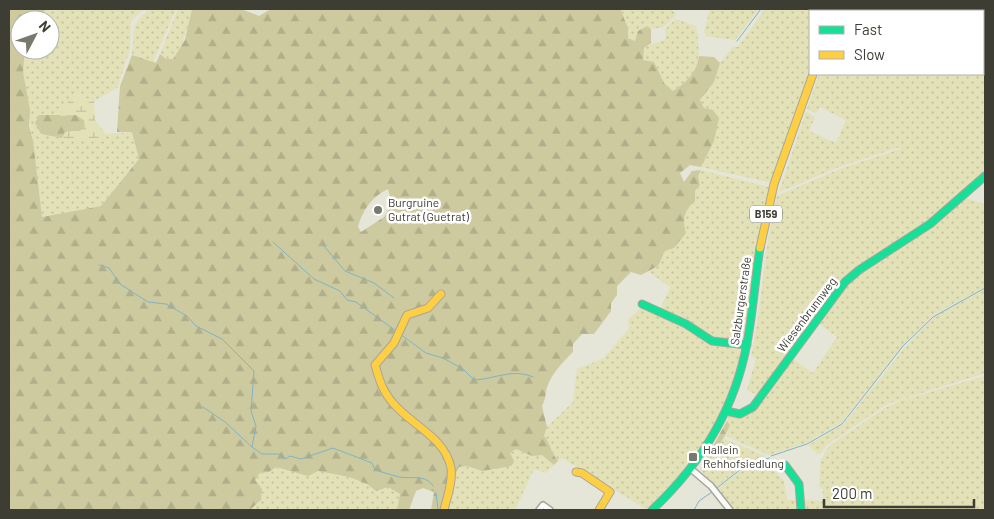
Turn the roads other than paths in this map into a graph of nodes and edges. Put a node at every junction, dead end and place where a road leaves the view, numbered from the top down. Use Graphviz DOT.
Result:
graph roads {
  1 [pos="813,75"];
  2 [pos="985,176"];
  3 [pos="441,294"];
  4 [pos="642,304"];
  5 [pos="747,345"];
  6 [pos="726,411"];
  7 [pos="785,465"];
  8 [pos="691,469"];
  9 [pos="576,472"];
  10 [pos="444,510"];
  11 [pos="539,510"];
  12 [pos="550,510"];
  13 [pos="600,510"];
  14 [pos="652,510"];
  15 [pos="730,510"];
  16 [pos="801,510"];
  1 -- 5 [label="street, Salzburgerstraße / B159"];
  2 -- 6 [label="street, Wiesenbrunnweg"];
  3 -- 10 [label="street"];
  4 -- 5 [label="street"];
  5 -- 6 [label="street, Salzburgerstraße / B159"];
  6 -- 8 [label="street, Salzburgerstraße / B159"];
  7 -- 16 [label="street"];
  8 -- 14 [label="street, Salzburgerstraße / B159"];
  8 -- 15 [label="street"];
  9 -- 13 [label="street"];
  11 -- 12 [label="street"];
}
